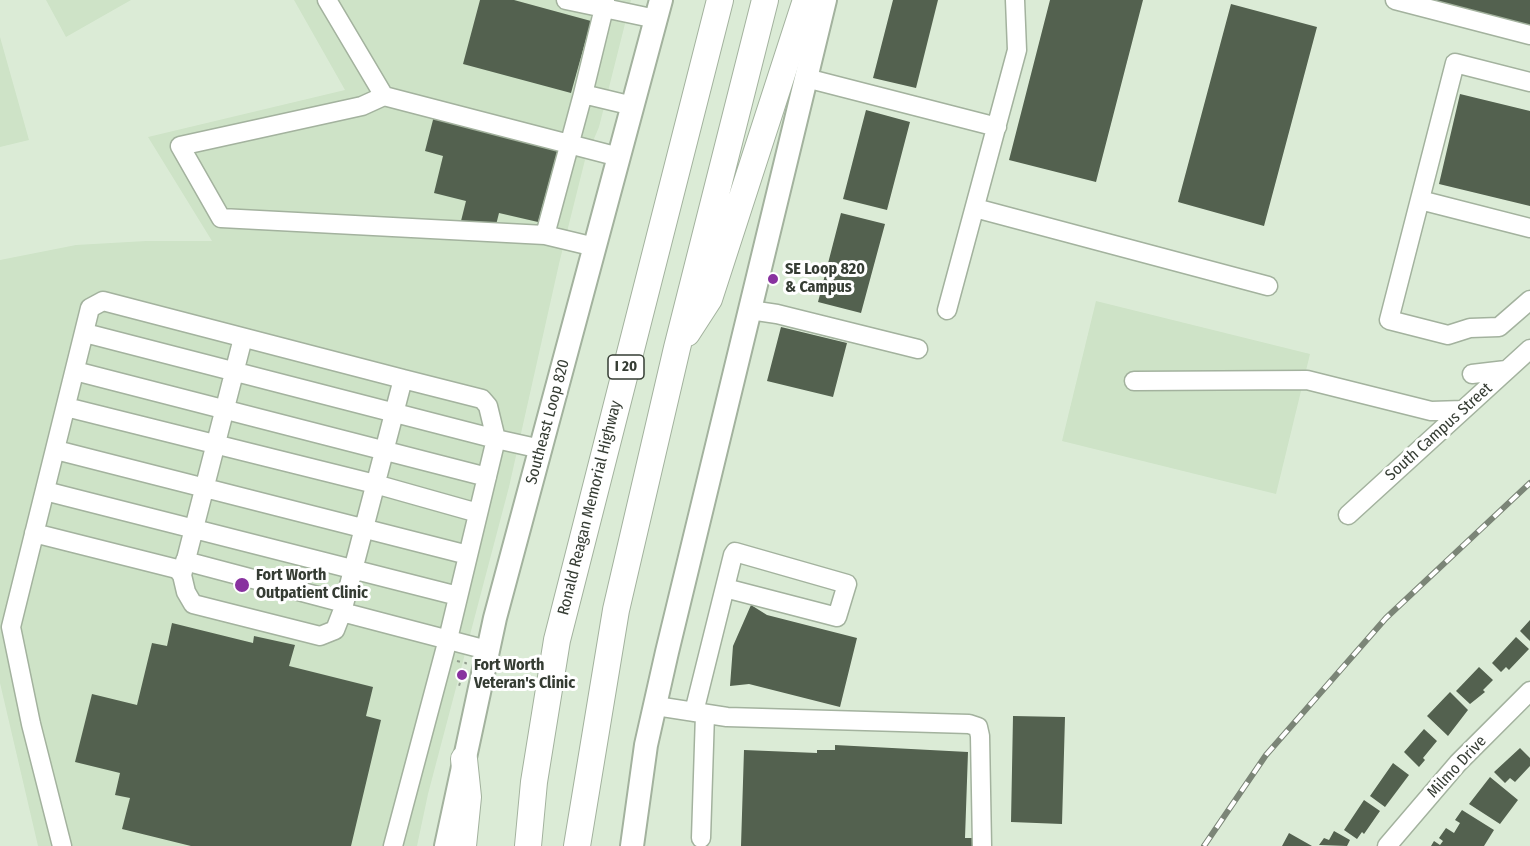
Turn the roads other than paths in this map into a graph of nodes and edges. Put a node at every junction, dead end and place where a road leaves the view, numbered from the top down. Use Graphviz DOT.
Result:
graph roads {
  1 [pos="327,0"];
  2 [pos="566,0"];
  3 [pos="720,0"];
  4 [pos="765,0"];
  5 [pos="806,0"];
  6 [pos="825,0"];
  7 [pos="1015,0"];
  8 [pos="1395,0"];
  9 [pos="605,4"];
  10 [pos="658,9"];
  11 [pos="1530,35"];
  12 [pos="806,78"];
  13 [pos="1530,82"];
  14 [pos="583,94"];
  15 [pos="384,96"];
  16 [pos="633,106"];
  17 [pos="997,127"];
  18 [pos="568,144"];
  19 [pos="619,157"];
  20 [pos="1420,200"];
  21 [pos="975,208"];
  22 [pos="1530,228"];
  23 [pos="545,235"];
  24 [pos="595,247"];
  25 [pos="1268,286"];
  26 [pos="1530,300"];
  27 [pos="750,310"];
  28 [pos="947,310"];
  29 [pos="84,333"];
  30 [pos="243,338"];
  31 [pos="677,348"];
  32 [pos="918,349"];
  33 [pos="1530,349"];
  34 [pos="75,370"];
  35 [pos="1506,370"];
  36 [pos="235,371"];
  37 [pos="1472,374"];
  38 [pos="403,379"];
  39 [pos="1134,381"];
  40 [pos="66,407"];
  41 [pos="225,409"];
  42 [pos="1463,410"];
  43 [pos="394,414"];
  44 [pos="496,439"];
  45 [pos="215,446"];
  46 [pos="541,449"];
  47 [pos="56,450"];
  48 [pos="384,452"];
  49 [pos="487,477"];
  50 [pos="375,484"];
  51 [pos="205,486"];
  52 [pos="45,491"];
  53 [pos="478,513"];
  54 [pos="1348,515"];
  55 [pos="194,528"];
  56 [pos="364,528"];
  57 [pos="34,533"];
  58 [pos="468,555"];
  59 [pos="353,567"];
  60 [pos="184,568"];
  61 [pos="725,588"];
  62 [pos="458,596"];
  63 [pos="343,607"];
  64 [pos="445,648"];
  65 [pos="487,650"];
  66 [pos="1530,691"];
  67 [pos="656,706"];
  68 [pos="699,713"];
  69 [pos="464,759"];
  70 [pos="701,838"];
  71 [pos="62,846"];
  72 [pos="393,846"];
  73 [pos="446,846"];
  74 [pos="463,846"];
  75 [pos="528,846"];
  76 [pos="578,846"];
  77 [pos="632,846"];
  78 [pos="982,846"];
  79 [pos="1387,846"];
  1 -- 15 [label="street"];
  2 -- 9 [label="street"];
  3 -- 75 [label="highway, Ronald Reagan Memorial Highway / I 20"];
  4 -- 31 [label="highway"];
  5 -- 31 [label="highway"];
  6 -- 12 [label="main road"];
  7 -- 17 [label="street"];
  8 -- 11 [label="street"];
  9 -- 10 [label="street"];
  9 -- 14 [label="street"];
  10 -- 16 [label="main road, Southeast Loop 820"];
  12 -- 17 [label="street"];
  12 -- 27 [label="main road"];
  13 -- 20 [label="street"];
  14 -- 16 [label="street"];
  14 -- 18 [label="street"];
  15 -- 18 [label="street"];
  15 -- 23 [label="street"];
  16 -- 19 [label="main road, Southeast Loop 820"];
  17 -- 21 [label="street"];
  18 -- 19 [label="street"];
  18 -- 23 [label="street"];
  19 -- 24 [label="main road, Southeast Loop 820"];
  20 -- 22 [label="street"];
  20 -- 26 [label="street"];
  21 -- 25 [label="street"];
  21 -- 28 [label="street"];
  23 -- 24 [label="street"];
  24 -- 46 [label="main road, Southeast Loop 820"];
  27 -- 32 [label="street"];
  27 -- 67 [label="main road"];
  29 -- 30 [label="street"];
  29 -- 34 [label="street"];
  29 -- 36 [label="street"];
  30 -- 36 [label="street"];
  30 -- 38 [label="street"];
  31 -- 76 [label="highway"];
  33 -- 35 [label="street, South Campus Street"];
  34 -- 40 [label="street"];
  34 -- 41 [label="street"];
  35 -- 37 [label="street"];
  35 -- 42 [label="street, South Campus Street"];
  36 -- 41 [label="street"];
  36 -- 43 [label="street"];
  38 -- 43 [label="street"];
  38 -- 44 [label="street"];
  39 -- 42 [label="street"];
  40 -- 45 [label="street"];
  40 -- 47 [label="street"];
  41 -- 45 [label="street"];
  41 -- 48 [label="street"];
  42 -- 54 [label="street, South Campus Street"];
  43 -- 44 [label="street"];
  43 -- 48 [label="street"];
  44 -- 46 [label="street"];
  44 -- 49 [label="street"];
  45 -- 50 [label="street"];
  45 -- 51 [label="street"];
  46 -- 65 [label="main road, Southeast Loop 820"];
  47 -- 51 [label="street"];
  47 -- 52 [label="street"];
  48 -- 49 [label="street"];
  48 -- 50 [label="street"];
  49 -- 53 [label="street"];
  50 -- 53 [label="street"];
  50 -- 56 [label="street"];
  51 -- 55 [label="street"];
  51 -- 56 [label="street"];
  52 -- 55 [label="street"];
  52 -- 57 [label="street"];
  53 -- 58 [label="street"];
  55 -- 59 [label="street"];
  55 -- 60 [label="street"];
  56 -- 58 [label="street"];
  56 -- 59 [label="street"];
  57 -- 60 [label="street"];
  57 -- 71 [label="street"];
  58 -- 62 [label="street"];
  59 -- 62 [label="street"];
  59 -- 63 [label="street"];
  60 -- 63 [label="street"];
  60 -- 63 [label="street"];
  61 -- 61 [label="street"];
  61 -- 68 [label="street"];
  62 -- 64 [label="street"];
  63 -- 64 [label="street"];
  64 -- 65 [label="street"];
  64 -- 72 [label="street"];
  65 -- 69 [label="main road, Southeast Loop 820"];
  66 -- 79 [label="street, Milmo Drive"];
  67 -- 68 [label="street"];
  67 -- 77 [label="main road"];
  68 -- 70 [label="street"];
  68 -- 78 [label="street"];
  69 -- 73 [label="main road, Southeast Loop 820"];
  69 -- 74 [label="highway"];
}
